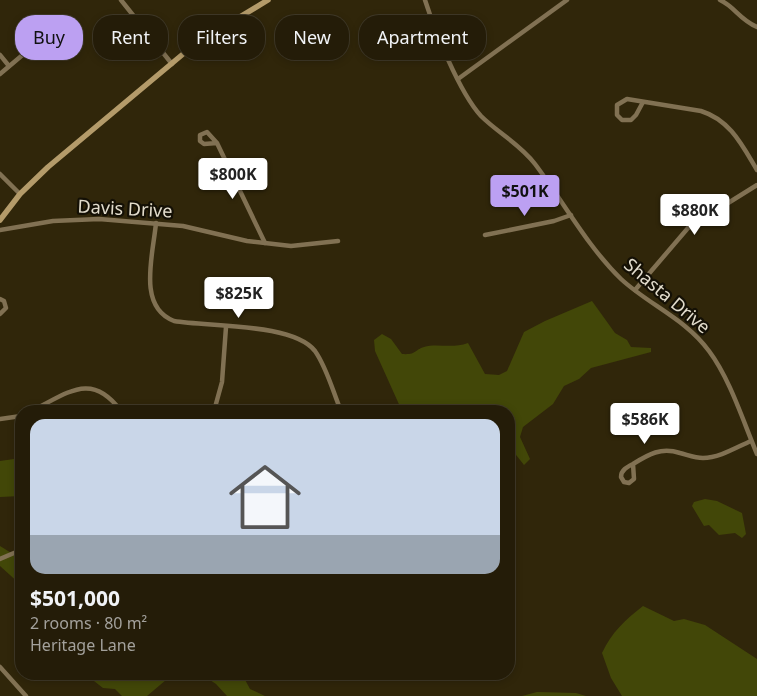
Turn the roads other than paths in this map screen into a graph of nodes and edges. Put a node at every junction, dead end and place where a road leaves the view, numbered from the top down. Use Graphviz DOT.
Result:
graph roads {
  1 [pos="121,0"];
  2 [pos="268,0"];
  3 [pos="425,0"];
  4 [pos="567,0"];
  5 [pos="720,0"];
  6 [pos="730,2"];
  7 [pos="757,27"];
  8 [pos="0,55"];
  9 [pos="16,60"];
  10 [pos="172,64"];
  11 [pos="9,66"];
  12 [pos="0,74"];
  13 [pos="458,79"];
  14 [pos="642,102"];
  15 [pos="216,143"];
  16 [pos="757,170"];
  17 [pos="0,174"];
  18 [pos="757,185"];
  19 [pos="20,194"];
  20 [pos="571,215"];
  21 [pos="0,220"];
  22 [pos="156,224"];
  23 [pos="0,230"];
  24 [pos="485,235"];
  25 [pos="338,241"];
  26 [pos="265,243"];
  27 [pos="635,290"];
  28 [pos="0,299"];
  29 [pos="0,314"];
  30 [pos="226,327"];
  31 [pos="42,405"];
  32 [pos="116,405"];
  33 [pos="216,405"];
  34 [pos="339,405"];
  35 [pos="15,417"];
  36 [pos="0,419"];
  37 [pos="751,441"];
  38 [pos="757,454"];
  39 [pos="633,464"];
  40 [pos="15,553"];
  41 [pos="0,559"];
  42 [pos="0,667"];
  43 [pos="26,696"];
  1 -- 10 [label="street"];
  2 -- 10 [label="street"];
  3 -- 13 [label="street, Shasta Drive"];
  4 -- 13 [label="street"];
  5 -- 6 [label="street"];
  6 -- 7 [label="street"];
  8 -- 11 [label="street"];
  9 -- 11 [label="street"];
  10 -- 19 [label="street"];
  11 -- 12 [label="street"];
  13 -- 20 [label="street, Shasta Drive"];
  14 -- 14 [label="street"];
  14 -- 16 [label="street"];
  15 -- 26 [label="street"];
  17 -- 19 [label="street"];
  18 -- 27 [label="street"];
  19 -- 21 [label="street"];
  20 -- 24 [label="street"];
  20 -- 27 [label="street, Shasta Drive"];
  22 -- 23 [label="street, Davis Drive"];
  22 -- 26 [label="street, Davis Drive"];
  22 -- 30 [label="street"];
  25 -- 26 [label="street, Davis Drive"];
  27 -- 37 [label="street, Shasta Drive"];
  28 -- 29 [label="street"];
  30 -- 33 [label="street"];
  30 -- 34 [label="street"];
  31 -- 32 [label="street"];
  35 -- 36 [label="street"];
  37 -- 38 [label="street, Shasta Drive"];
  37 -- 39 [label="street"];
  40 -- 41 [label="street"];
  42 -- 43 [label="street"];
}
